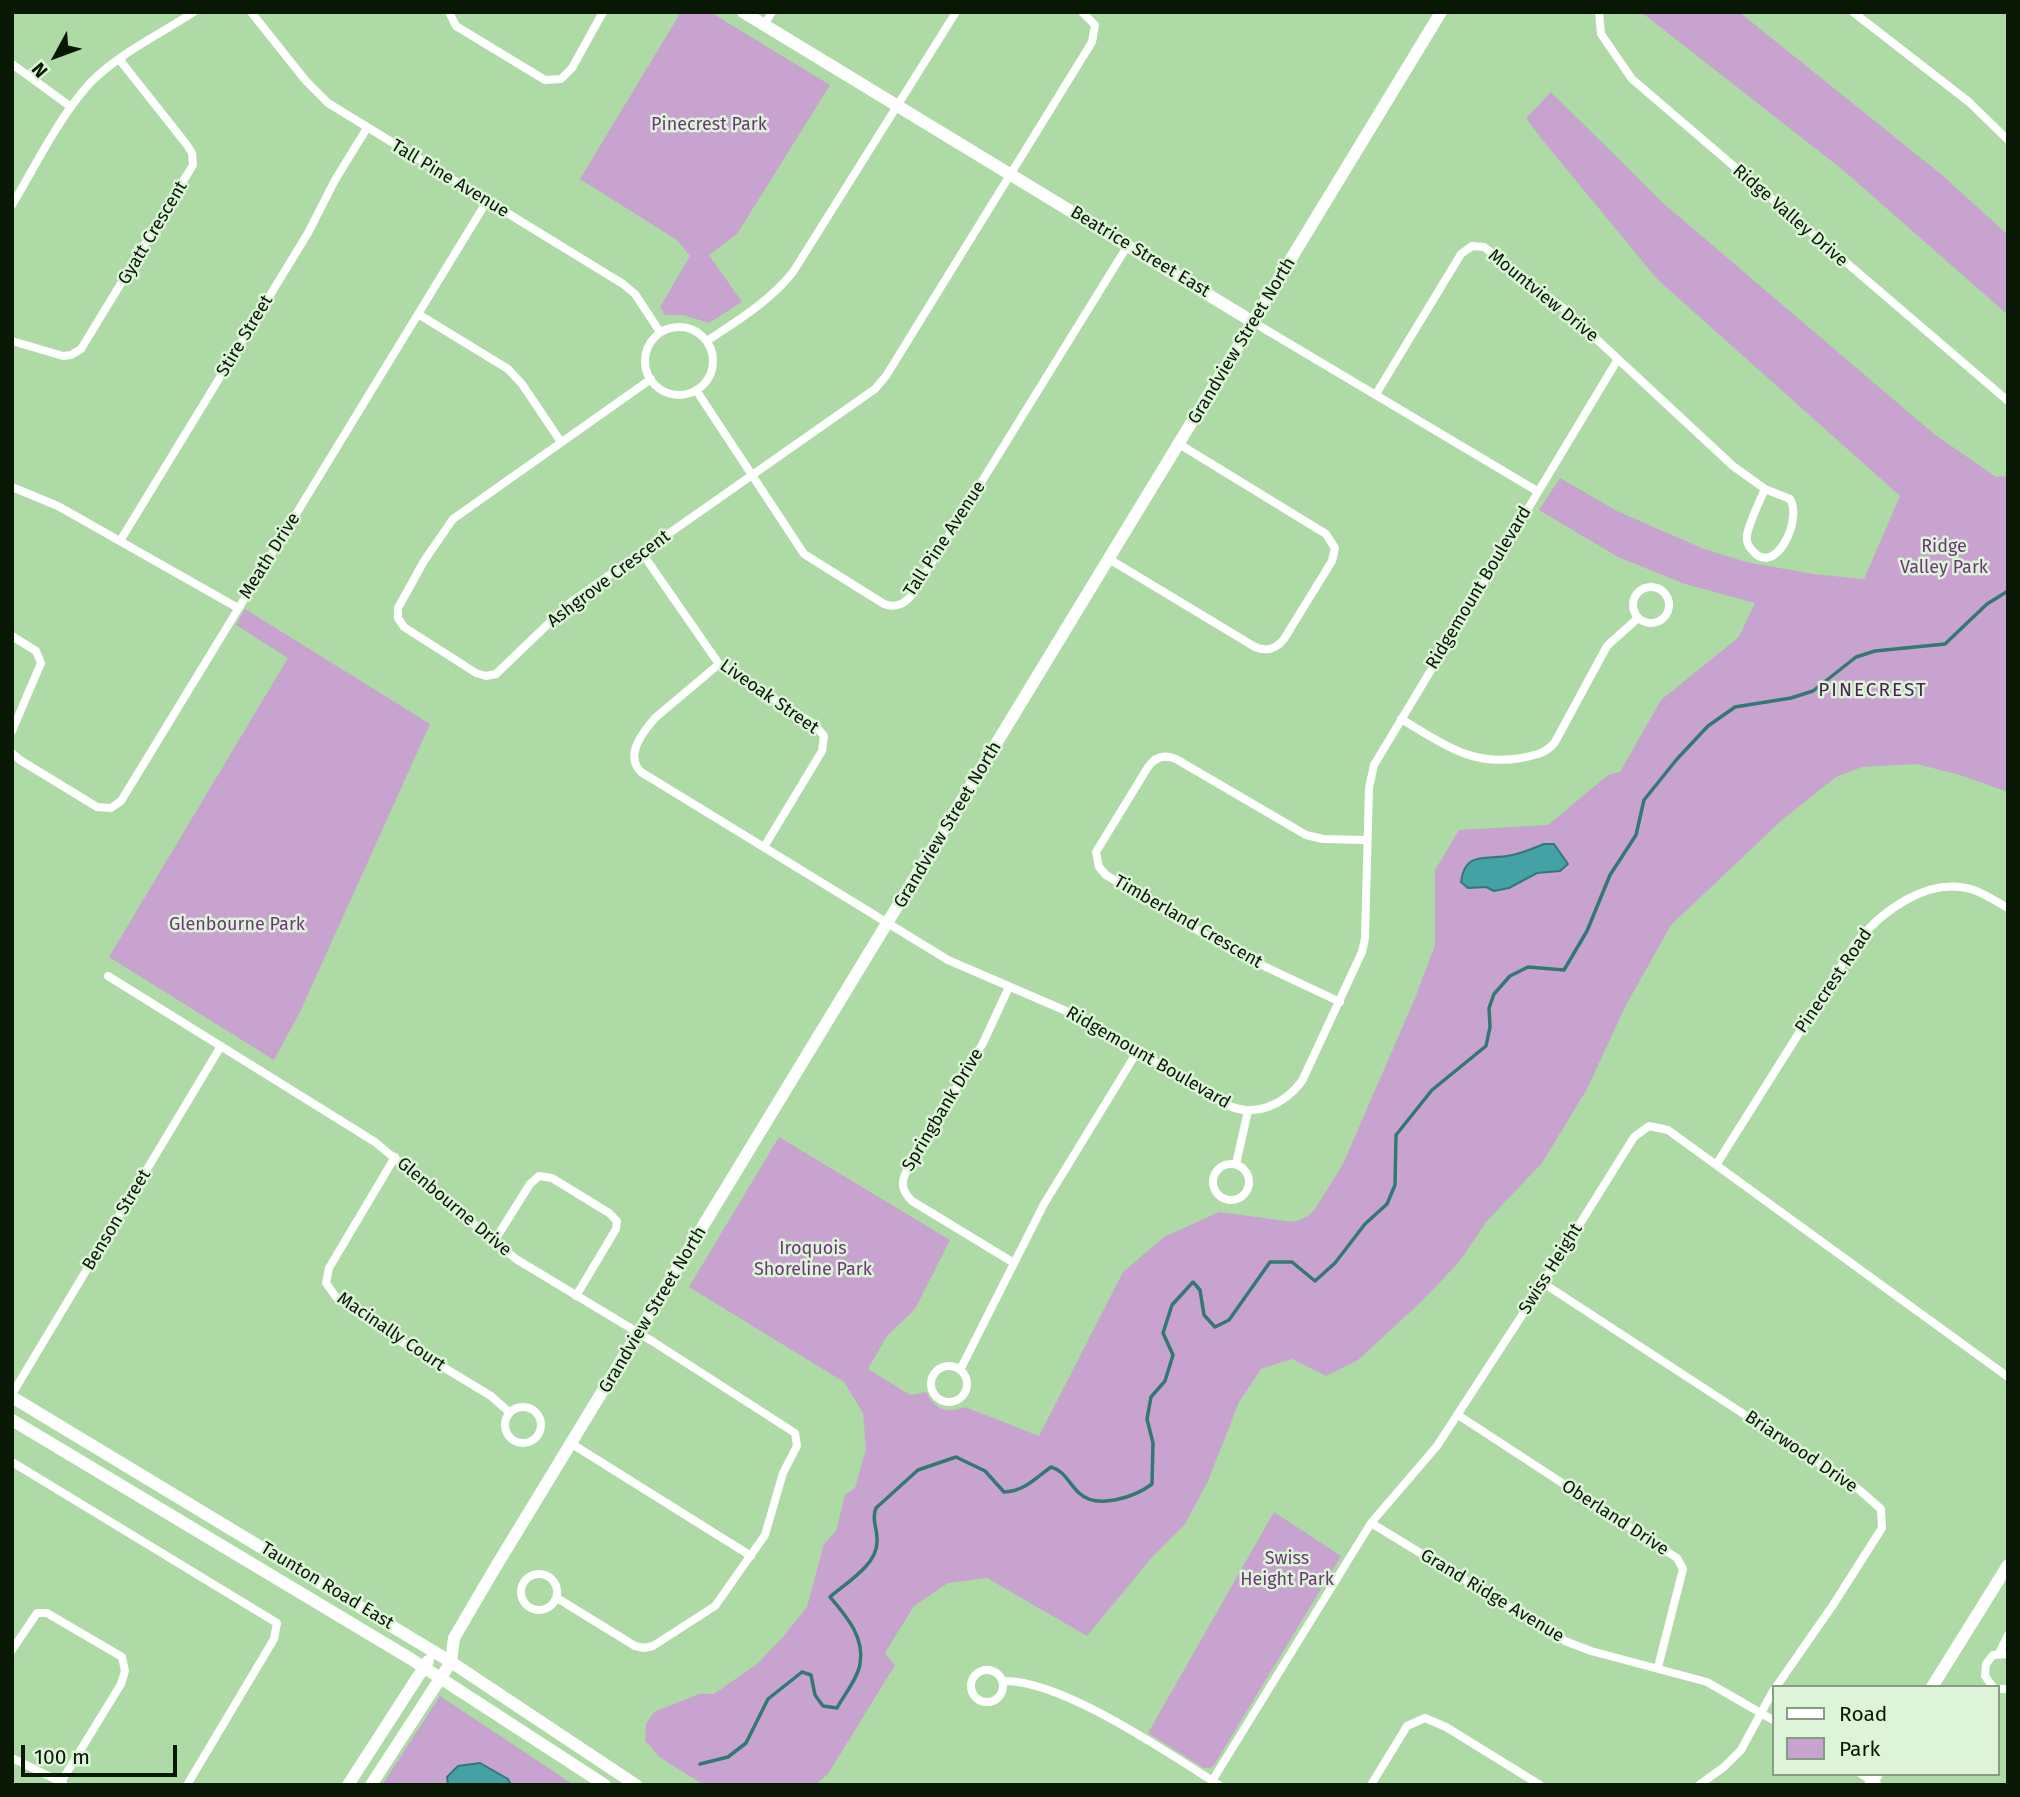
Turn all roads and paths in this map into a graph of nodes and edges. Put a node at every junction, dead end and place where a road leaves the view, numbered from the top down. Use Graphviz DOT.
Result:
graph roads {
  1 [pos="194,12"];
  2 [pos="251,12"];
  3 [pos="449,12"];
  4 [pos="603,12"];
  5 [pos="743,12"];
  6 [pos="772,12"];
  7 [pos="956,12"];
  8 [pos="1082,12"];
  9 [pos="1441,12"];
  10 [pos="1599,12"];
  11 [pos="1853,12"];
  12 [pos="764,25"];
  13 [pos="119,59"];
  14 [pos="12,64"];
  15 [pos="897,106"];
  16 [pos="72,107"];
  17 [pos="367,128"];
  18 [pos="2008,139"];
  19 [pos="1010,174"];
  20 [pos="487,201"];
  21 [pos="12,205"];
  22 [pos="1128,245"];
  23 [pos="418,314"];
  24 [pos="1253,322"];
  25 [pos="660,332"];
  26 [pos="12,341"];
  27 [pos="707,341"];
  28 [pos="1618,359"];
  29 [pos="651,379"];
  30 [pos="696,390"];
  31 [pos="1376,394"];
  32 [pos="2008,401"];
  33 [pos="562,442"];
  34 [pos="1179,444"];
  35 [pos="752,475"];
  36 [pos="12,487"];
  37 [pos="1765,489"];
  38 [pos="1537,491"];
  39 [pos="120,541"];
  40 [pos="642,553"];
  41 [pos="1109,559"];
  42 [pos="238,608"];
  43 [pos="1638,618"];
  44 [pos="12,636"];
  45 [pos="719,664"];
  46 [pos="1401,719"];
  47 [pos="12,731"];
  48 [pos="12,753"];
  49 [pos="1367,840"];
  50 [pos="764,847"];
  51 [pos="2008,908"];
  52 [pos="888,923"];
  53 [pos="108,976"];
  54 [pos="1009,987"];
  55 [pos="1340,1002"];
  56 [pos="221,1046"];
  57 [pos="1137,1052"];
  58 [pos="1248,1111"];
  59 [pos="395,1157"];
  60 [pos="1236,1164"];
  61 [pos="1716,1165"];
  62 [pos="493,1242"];
  63 [pos="1014,1263"];
  64 [pos="1543,1283"];
  65 [pos="576,1296"];
  66 [pos="639,1333"];
  67 [pos="960,1370"];
  68 [pos="2008,1377"];
  69 [pos="12,1395"];
  70 [pos="509,1412"];
  71 [pos="1458,1415"];
  72 [pos="12,1420"];
  73 [pos="572,1444"];
  74 [pos="12,1462"];
  75 [pos="1371,1523"];
  76 [pos="751,1556"];
  77 [pos="2008,1565"];
  78 [pos="557,1598"];
  79 [pos="2008,1635"];
  80 [pos="454,1638"];
  81 [pos="12,1650"];
  82 [pos="434,1651"];
  83 [pos="2003,1654"];
  84 [pos="451,1662"];
  85 [pos="1658,1667"];
  86 [pos="424,1668"];
  87 [pos="440,1678"];
  88 [pos="1003,1681"];
  89 [pos="1777,1685"];
  90 [pos="1933,1685"];
  91 [pos="1992,1685"];
  92 [pos="1772,1692"];
  93 [pos="1760,1712"];
  94 [pos="1772,1719"];
  95 [pos="12,1758"];
  96 [pos="63,1783"];
  97 [pos="1216,1783"];
  98 [pos="187,1785"];
  99 [pos="348,1785"];
  100 [pos="371,1785"];
  101 [pos="605,1785"];
  102 [pos="636,1785"];
  103 [pos="1371,1785"];
  104 [pos="1540,1785"];
  105 [pos="1699,1785"];
  1 -- 13 [label="street"];
  2 -- 17 [label="street, Tall Pine Avenue"];
  3 -- 4 [label="street"];
  5 -- 12 [label="street, Beatrice Street East"];
  6 -- 12 [label="street"];
  7 -- 15 [label="street"];
  8 -- 19 [label="street, Ashgrove Crescent"];
  9 -- 24 [label="street, Grandview Street North"];
  10 -- 32 [label="street, Ridge Valley Drive"];
  11 -- 18 [label="street"];
  12 -- 15 [label="street, Beatrice Street East"];
  13 -- 16 [label="street"];
  13 -- 26 [label="street, Gyatt Crescent"];
  14 -- 16 [label="street"];
  15 -- 19 [label="street, Beatrice Street East"];
  15 -- 27 [label="street"];
  16 -- 21 [label="street"];
  17 -- 20 [label="street, Tall Pine Avenue"];
  17 -- 39 [label="street, Stire Street"];
  19 -- 22 [label="street, Beatrice Street East"];
  19 -- 35 [label="street, Ashgrove Crescent"];
  20 -- 23 [label="street, Meath Drive"];
  20 -- 25 [label="street, Tall Pine Avenue"];
  22 -- 24 [label="street, Beatrice Street East"];
  22 -- 35 [label="street, Tall Pine Avenue"];
  23 -- 33 [label="street"];
  23 -- 42 [label="street, Meath Drive"];
  24 -- 31 [label="street, Beatrice Street East"];
  24 -- 34 [label="street, Grandview Street North"];
  25 -- 27 [label="street"];
  25 -- 29 [label="street"];
  27 -- 30 [label="street"];
  28 -- 31 [label="street, Mountview Drive"];
  28 -- 37 [label="street"];
  28 -- 38 [label="street, Ridgemount Boulevard"];
  29 -- 30 [label="street"];
  29 -- 33 [label="street, Ashgrove Crescent"];
  30 -- 35 [label="street, Tall Pine Avenue"];
  31 -- 38 [label="street, Beatrice Street East"];
  33 -- 40 [label="street, Ashgrove Crescent"];
  34 -- 41 [label="street, Grandview Street North"];
  34 -- 41 [label="street"];
  35 -- 40 [label="street, Ashgrove Crescent"];
  36 -- 39 [label="street"];
  37 -- 37 [label="street"];
  38 -- 46 [label="street, Ridgemount Boulevard"];
  39 -- 42 [label="street"];
  40 -- 45 [label="street, Liveoak Street"];
  41 -- 52 [label="street, Grandview Street North"];
  42 -- 48 [label="street, Meath Drive"];
  43 -- 43 [label="street"];
  43 -- 46 [label="street"];
  44 -- 47 [label="street"];
  45 -- 50 [label="street, Liveoak Street"];
  45 -- 50 [label="street, Ridgemount Boulevard"];
  46 -- 49 [label="street, Ridgemount Boulevard"];
  49 -- 55 [label="street, Ridgemount Boulevard"];
  49 -- 55 [label="street, Timberland Crescent"];
  50 -- 52 [label="street, Ridgemount Boulevard"];
  51 -- 61 [label="street, Pinecrest Road"];
  52 -- 54 [label="street, Ridgemount Boulevard"];
  52 -- 66 [label="street, Grandview Street North"];
  53 -- 56 [label="street, Glenbourne Drive"];
  54 -- 57 [label="street, Ridgemount Boulevard"];
  54 -- 63 [label="street, Springbank Drive"];
  55 -- 58 [label="street, Ridgemount Boulevard"];
  56 -- 59 [label="street, Glenbourne Drive"];
  56 -- 69 [label="street, Benson Street"];
  57 -- 58 [label="street, Ridgemount Boulevard"];
  57 -- 63 [label="street"];
  58 -- 60 [label="street"];
  59 -- 62 [label="street, Glenbourne Drive"];
  59 -- 70 [label="street, Macinally Court"];
  60 -- 60 [label="street"];
  61 -- 64 [label="street, Swiss Height"];
  61 -- 68 [label="street, Swiss Height"];
  62 -- 65 [label="street, Glenbourne Drive"];
  62 -- 65 [label="street"];
  63 -- 67 [label="street"];
  64 -- 71 [label="street, Swiss Height"];
  64 -- 89 [label="street, Briarwood Drive"];
  65 -- 66 [label="street, Glenbourne Drive"];
  66 -- 73 [label="street, Grandview Street North"];
  66 -- 76 [label="street, Glenbourne Drive"];
  67 -- 67 [label="street"];
  69 -- 82 [label="street, Taunton Road East"];
  70 -- 70 [label="street, Macinally Court"];
  71 -- 75 [label="street, Swiss Height"];
  71 -- 85 [label="street, Oberland Drive"];
  72 -- 86 [label="street, Taunton Road East"];
  73 -- 76 [label="street"];
  73 -- 80 [label="street, Grandview Street North"];
  74 -- 98 [label="street"];
  75 -- 85 [label="street, Grand Ridge Avenue"];
  75 -- 97 [label="street, Swiss Height"];
  76 -- 78 [label="street"];
  77 -- 90 [label="street"];
  78 -- 78 [label="street"];
  79 -- 83 [label="street"];
  80 -- 82 [label="street, Grandview Street North"];
  80 -- 84 [label="street, Grandview Street North"];
  81 -- 96 [label="street"];
  82 -- 84 [label="street, Taunton Road East"];
  82 -- 86 [label="street, Grandview Street North"];
  83 -- 91 [label="street"];
  84 -- 87 [label="street, Grandview Street North"];
  84 -- 102 [label="street, Taunton Road East"];
  85 -- 93 [label="street, Grand Ridge Avenue"];
  86 -- 87 [label="street, Taunton Road East"];
  86 -- 99 [label="street, Grandview Street North"];
  87 -- 100 [label="street, Grandview Street North"];
  87 -- 101 [label="street, Taunton Road East"];
  88 -- 88 [label="street"];
  88 -- 97 [label="street"];
  92 -- 93 [label="street, Briarwood Drive"];
  93 -- 94 [label="street, Grand Ridge Avenue"];
  93 -- 105 [label="street, Briarwood Drive"];
  95 -- 96 [label="street"];
  103 -- 104 [label="street"];
}
